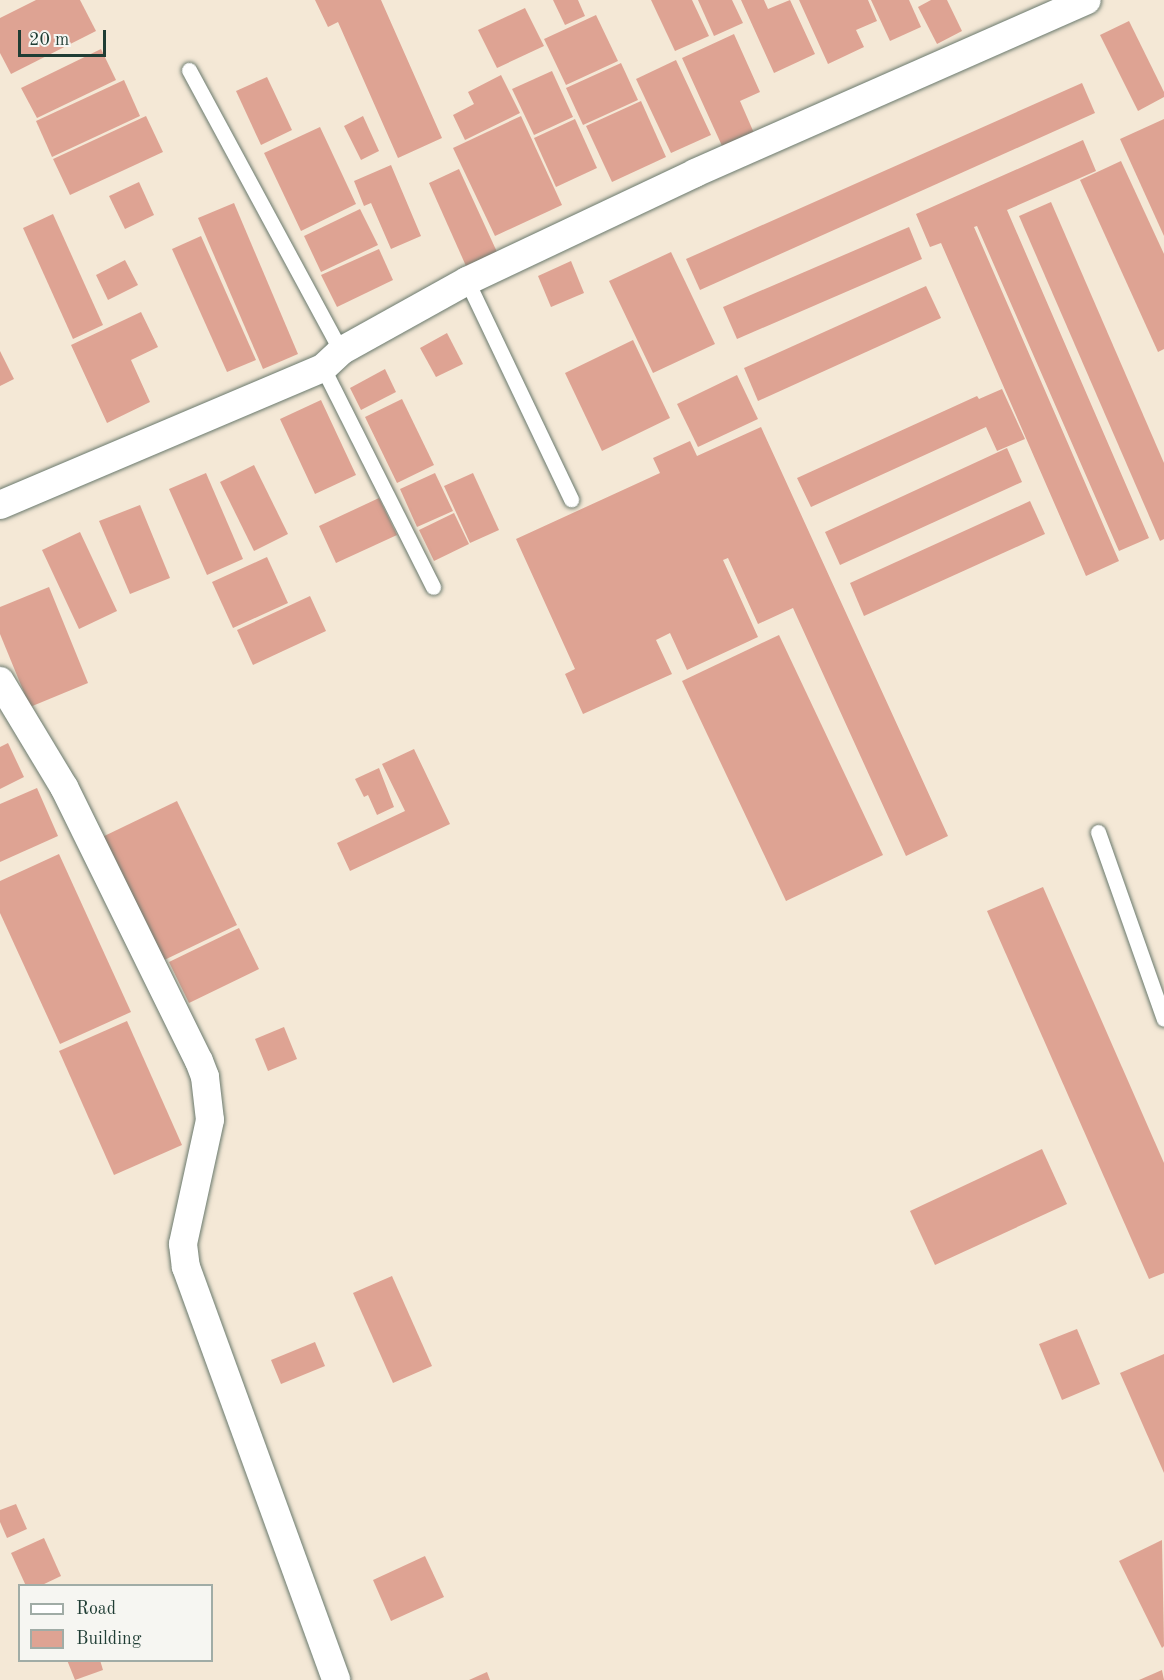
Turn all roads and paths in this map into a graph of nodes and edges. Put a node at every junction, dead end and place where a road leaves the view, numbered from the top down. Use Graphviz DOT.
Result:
graph roads {
  1 [pos="1087,0"];
  2 [pos="189,70"];
  3 [pos="467,281"];
  4 [pos="332,360"];
  5 [pos="571,499"];
  6 [pos="0,505"];
  7 [pos="434,587"];
  8 [pos="0,681"];
  9 [pos="1098,832"];
  10 [pos="1164,1019"];
  11 [pos="336,1680"];
  1 -- 3 [label="street"];
  2 -- 4 [label="lane"];
  3 -- 4 [label="street"];
  3 -- 5 [label="lane"];
  4 -- 6 [label="street"];
  4 -- 7 [label="lane"];
  8 -- 11 [label="street"];
  9 -- 10 [label="lane"];
}
